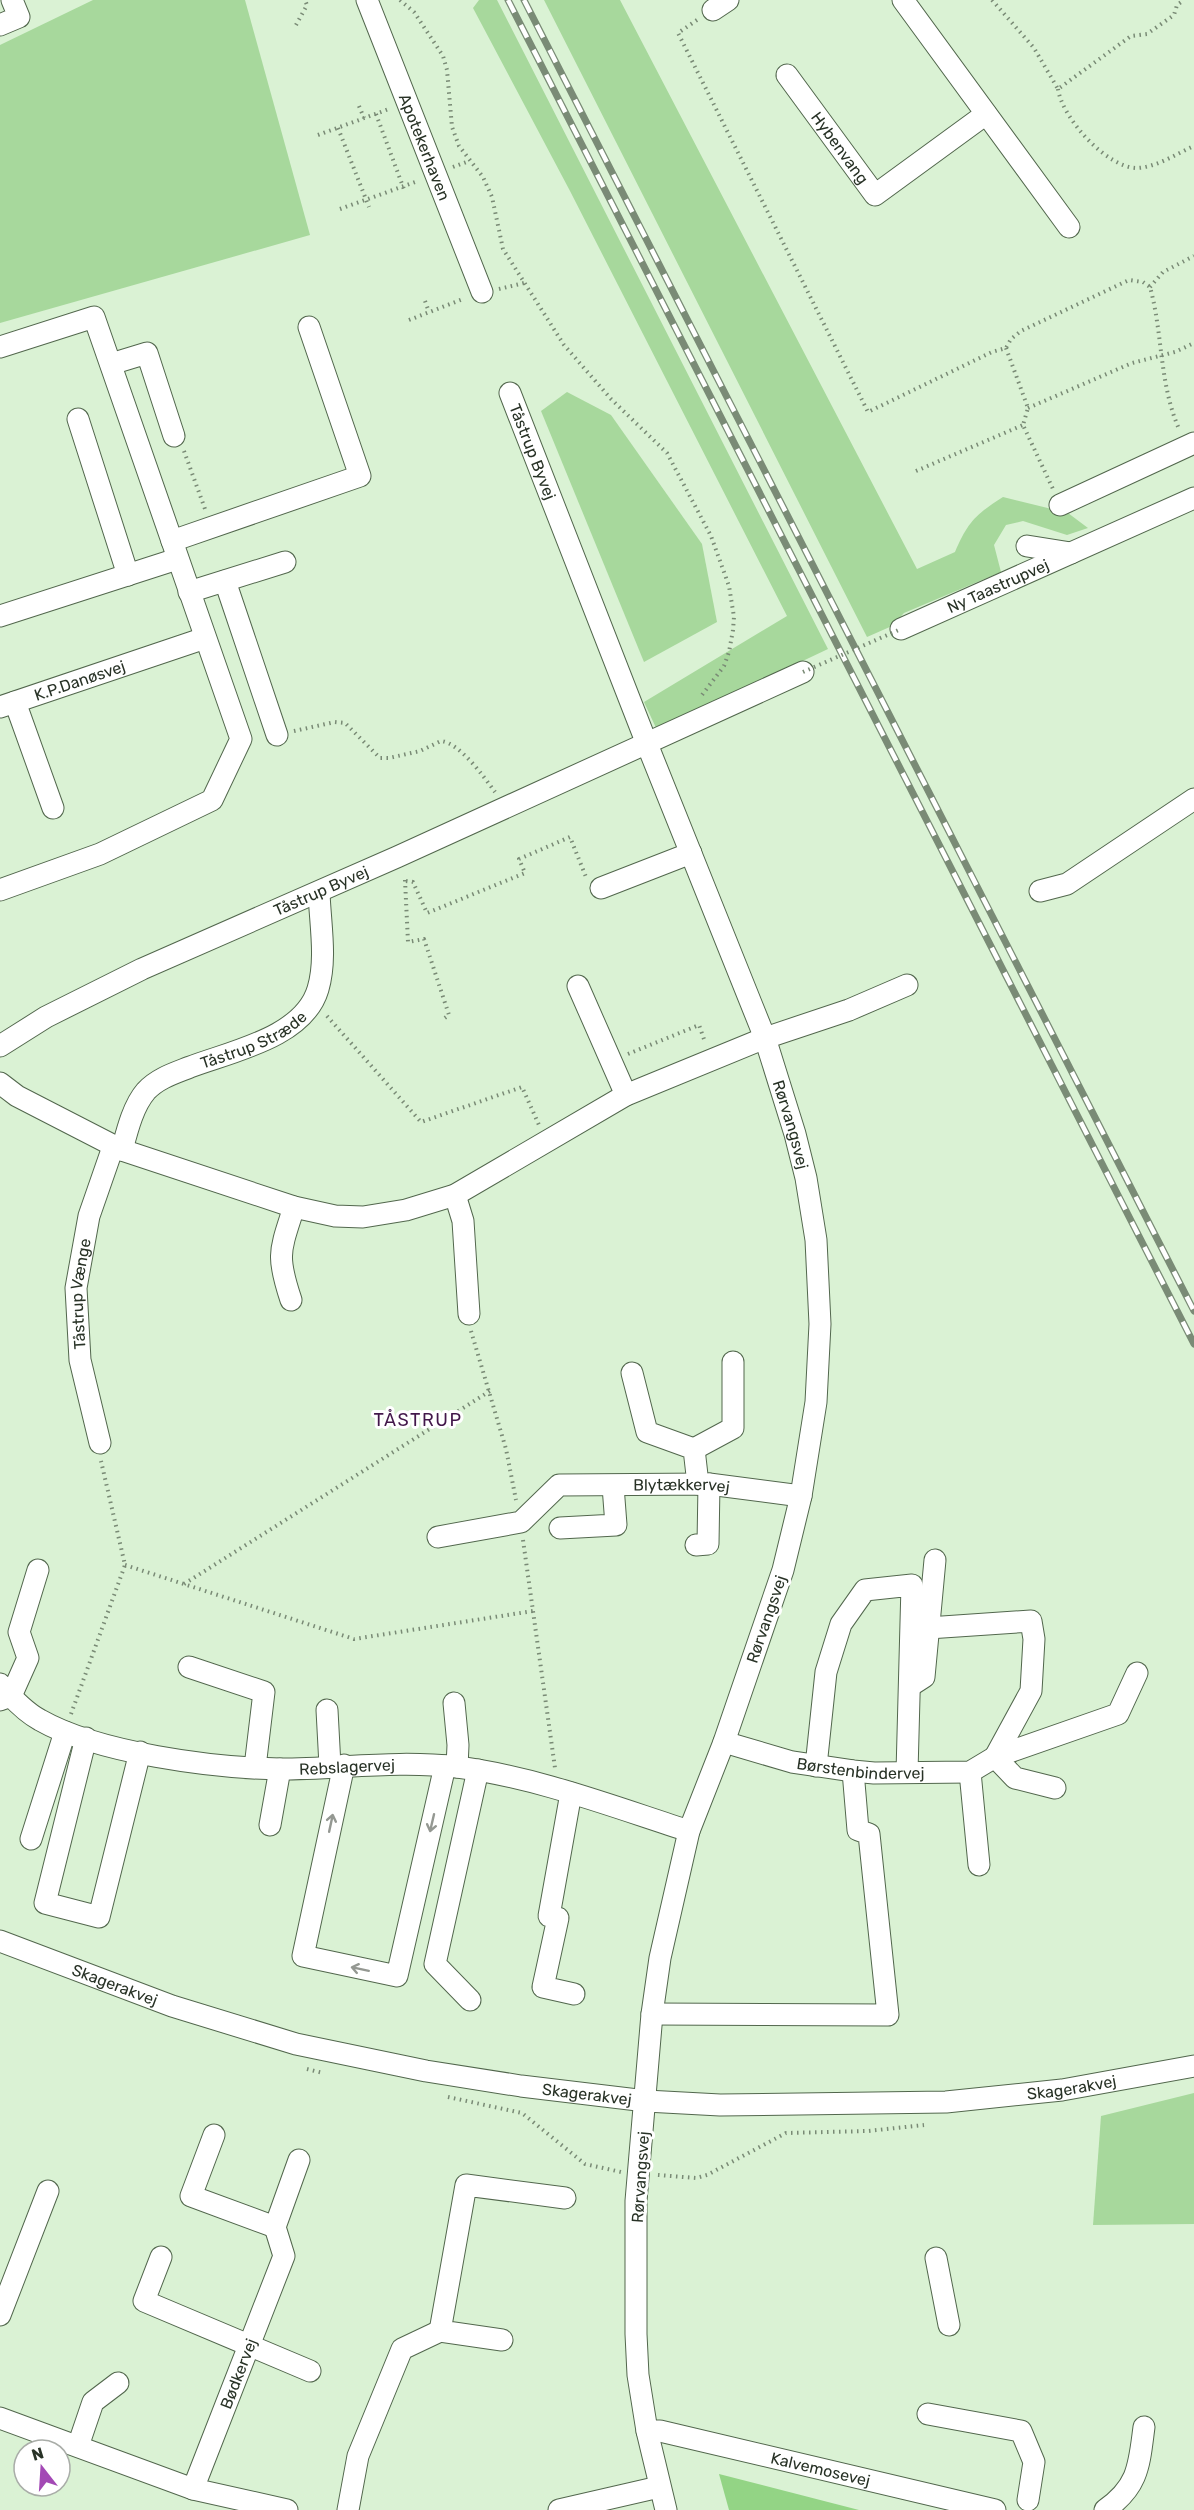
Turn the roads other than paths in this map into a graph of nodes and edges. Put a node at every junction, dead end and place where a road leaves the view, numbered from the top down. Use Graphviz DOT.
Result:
graph roads {
  1 [pos="12,0"];
  2 [pos="367,0"];
  3 [pos="903,0"];
  4 [pos="0,25"];
  5 [pos="787,75"];
  6 [pos="986,114"];
  7 [pos="1069,227"];
  8 [pos="482,292"];
  9 [pos="309,327"];
  10 [pos="0,347"];
  11 [pos="111,364"];
  12 [pos="510,393"];
  13 [pos="78,419"];
  14 [pos="174,436"];
  15 [pos="1190,445"];
  16 [pos="1194,498"];
  17 [pos="1060,505"];
  18 [pos="1027,546"];
  19 [pos="175,550"];
  20 [pos="1071,553"];
  21 [pos="285,562"];
  22 [pos="128,575"];
  23 [pos="225,581"];
  24 [pos="189,592"];
  25 [pos="0,616"];
  26 [pos="901,629"];
  27 [pos="205,638"];
  28 [pos="803,672"];
  29 [pos="8,704"];
  30 [pos="277,735"];
  31 [pos="647,744"];
  32 [pos="1194,799"];
  33 [pos="53,808"];
  34 [pos="691,853"];
  35 [pos="601,888"];
  36 [pos="0,890"];
  37 [pos="1040,891"];
  38 [pos="319,892"];
  39 [pos="907,985"];
  40 [pos="578,986"];
  41 [pos="765,1038"];
  42 [pos="0,1046"];
  43 [pos="0,1083"];
  44 [pos="626,1095"];
  45 [pos="118,1148"];
  46 [pos="455,1195"];
  47 [pos="294,1207"];
  48 [pos="291,1300"];
  49 [pos="470,1314"];
  50 [pos="733,1362"];
  51 [pos="632,1373"];
  52 [pos="100,1443"];
  53 [pos="694,1449"];
  54 [pos="703,1484"];
  55 [pos="614,1486"];
  56 [pos="801,1496"];
  57 [pos="560,1528"];
  58 [pos="438,1538"];
  59 [pos="696,1545"];
  60 [pos="935,1560"];
  61 [pos="38,1570"];
  62 [pos="928,1628"];
  63 [pos="189,1667"];
  64 [pos="1137,1673"];
  65 [pos="910,1686"];
  66 [pos="4,1693"];
  67 [pos="454,1703"];
  68 [pos="327,1710"];
  69 [pos="65,1732"];
  70 [pos="87,1738"];
  71 [pos="724,1742"];
  72 [pos="140,1752"];
  73 [pos="995,1757"];
  74 [pos="337,1765"];
  75 [pos="816,1766"];
  76 [pos="255,1767"];
  77 [pos="451,1767"];
  78 [pos="280,1769"];
  79 [pos="478,1770"];
  80 [pos="853,1771"];
  81 [pos="908,1772"];
  82 [pos="970,1772"];
  83 [pos="1055,1788"];
  84 [pos="565,1791"];
  85 [pos="270,1825"];
  86 [pos="689,1831"];
  87 [pos="31,1839"];
  88 [pos="979,1866"];
  89 [pos="0,1941"];
  90 [pos="574,1994"];
  91 [pos="470,2000"];
  92 [pos="652,2014"];
  93 [pos="1194,2066"];
  94 [pos="645,2101"];
  95 [pos="214,2135"];
  96 [pos="299,2160"];
  97 [pos="48,2191"];
  98 [pos="565,2198"];
  99 [pos="275,2227"];
  100 [pos="161,2257"];
  101 [pos="936,2258"];
  102 [pos="0,2315"];
  103 [pos="949,2325"];
  104 [pos="440,2331"];
  105 [pos="502,2340"];
  106 [pos="249,2346"];
  107 [pos="310,2371"];
  108 [pos="118,2383"];
  109 [pos="928,2414"];
  110 [pos="0,2418"];
  111 [pos="1144,2427"];
  112 [pos="647,2431"];
  113 [pos="78,2446"];
  114 [pos="659,2487"];
  115 [pos="193,2489"];
  116 [pos="1028,2500"];
  117 [pos="287,2510"];
  118 [pos="348,2510"];
  119 [pos="559,2510"];
  120 [pos="666,2510"];
  121 [pos="995,2510"];
  122 [pos="1105,2510"];
  1 -- 4 [label="street"];
  2 -- 8 [label="street, Apotekerhaven"];
  3 -- 6 [label="street"];
  5 -- 6 [label="street, Hybenvang"];
  6 -- 7 [label="street"];
  9 -- 19 [label="street"];
  10 -- 11 [label="street"];
  11 -- 14 [label="street"];
  11 -- 19 [label="street"];
  12 -- 31 [label="street, Tåstrup Byvej"];
  13 -- 22 [label="street"];
  15 -- 17 [label="street"];
  16 -- 20 [label="street, Ny Taastrupvej"];
  18 -- 20 [label="street"];
  19 -- 22 [label="street"];
  19 -- 24 [label="street"];
  20 -- 26 [label="street, Ny Taastrupvej"];
  21 -- 23 [label="street"];
  22 -- 25 [label="street"];
  23 -- 24 [label="street"];
  23 -- 30 [label="street"];
  24 -- 27 [label="street"];
  27 -- 29 [label="street, K.P.Danøsvej"];
  27 -- 36 [label="street"];
  28 -- 31 [label="street, Tåstrup Byvej"];
  29 -- 33 [label="street, K.P.Danøsvej"];
  31 -- 34 [label="street, Rørvangsvej"];
  31 -- 38 [label="street, Tåstrup Byvej"];
  32 -- 37 [label="street"];
  34 -- 35 [label="street"];
  34 -- 41 [label="street, Rørvangsvej"];
  38 -- 42 [label="street, Tåstrup Byvej"];
  38 -- 45 [label="street, Tåstrup Stræde"];
  39 -- 41 [label="street"];
  40 -- 44 [label="street"];
  41 -- 44 [label="street"];
  41 -- 56 [label="street, Rørvangsvej"];
  43 -- 45 [label="street"];
  44 -- 46 [label="street"];
  45 -- 47 [label="street"];
  45 -- 52 [label="street, Tåstrup Vænge"];
  46 -- 47 [label="street"];
  46 -- 49 [label="street"];
  47 -- 48 [label="street"];
  50 -- 53 [label="street"];
  51 -- 53 [label="street"];
  53 -- 54 [label="street"];
  54 -- 55 [label="street, Blytækkervej"];
  54 -- 56 [label="street, Blytækkervej"];
  54 -- 59 [label="street"];
  55 -- 57 [label="street"];
  55 -- 58 [label="street, Blytækkervej"];
  56 -- 71 [label="street, Rørvangsvej"];
  60 -- 62 [label="street"];
  61 -- 66 [label="street"];
  62 -- 65 [label="street"];
  62 -- 73 [label="street"];
  63 -- 76 [label="street"];
  64 -- 73 [label="street"];
  65 -- 75 [label="street"];
  65 -- 81 [label="street"];
  66 -- 69 [label="street, Rebslagervej"];
  67 -- 77 [label="street"];
  68 -- 74 [label="street"];
  69 -- 70 [label="street, Rebslagervej"];
  69 -- 87 [label="street"];
  70 -- 72 [label="street, Rebslagervej"];
  70 -- 72 [label="street"];
  71 -- 75 [label="street, Børstenbindervej"];
  71 -- 86 [label="street, Rørvangsvej"];
  72 -- 76 [label="street, Rebslagervej"];
  73 -- 82 [label="street"];
  73 -- 83 [label="street"];
  74 -- 77 [label="street, Rebslagervej"];
  77 -- 74 [label="street, one-way"];
  74 -- 78 [label="street, Rebslagervej"];
  75 -- 80 [label="street, Børstenbindervej"];
  76 -- 78 [label="street, Rebslagervej"];
  77 -- 79 [label="street, Rebslagervej"];
  78 -- 85 [label="street"];
  79 -- 84 [label="street, Rebslagervej"];
  79 -- 91 [label="street"];
  80 -- 81 [label="street, Børstenbindervej"];
  80 -- 92 [label="street"];
  81 -- 82 [label="street, Børstenbindervej"];
  82 -- 88 [label="street"];
  84 -- 86 [label="street, Rebslagervej"];
  84 -- 90 [label="street"];
  86 -- 92 [label="street, Rørvangsvej"];
  89 -- 94 [label="street, Skagerakvej"];
  92 -- 94 [label="street, Rørvangsvej"];
  93 -- 94 [label="street, Skagerakvej"];
  94 -- 112 [label="street, Rørvangsvej"];
  95 -- 99 [label="street"];
  96 -- 99 [label="street"];
  97 -- 102 [label="street"];
  98 -- 104 [label="street"];
  99 -- 106 [label="street, Bødkervej"];
  100 -- 106 [label="street"];
  101 -- 103 [label="street"];
  104 -- 105 [label="street"];
  104 -- 118 [label="street"];
  106 -- 107 [label="street"];
  106 -- 115 [label="street, Bødkervej"];
  108 -- 113 [label="street"];
  109 -- 116 [label="street"];
  110 -- 113 [label="street"];
  111 -- 122 [label="street"];
  112 -- 114 [label="street, Rørvangsvej"];
  112 -- 121 [label="street, Kalvemosevej"];
  113 -- 115 [label="street"];
  114 -- 119 [label="street"];
  114 -- 120 [label="street, Rørvangsvej"];
  115 -- 117 [label="street"];
}
